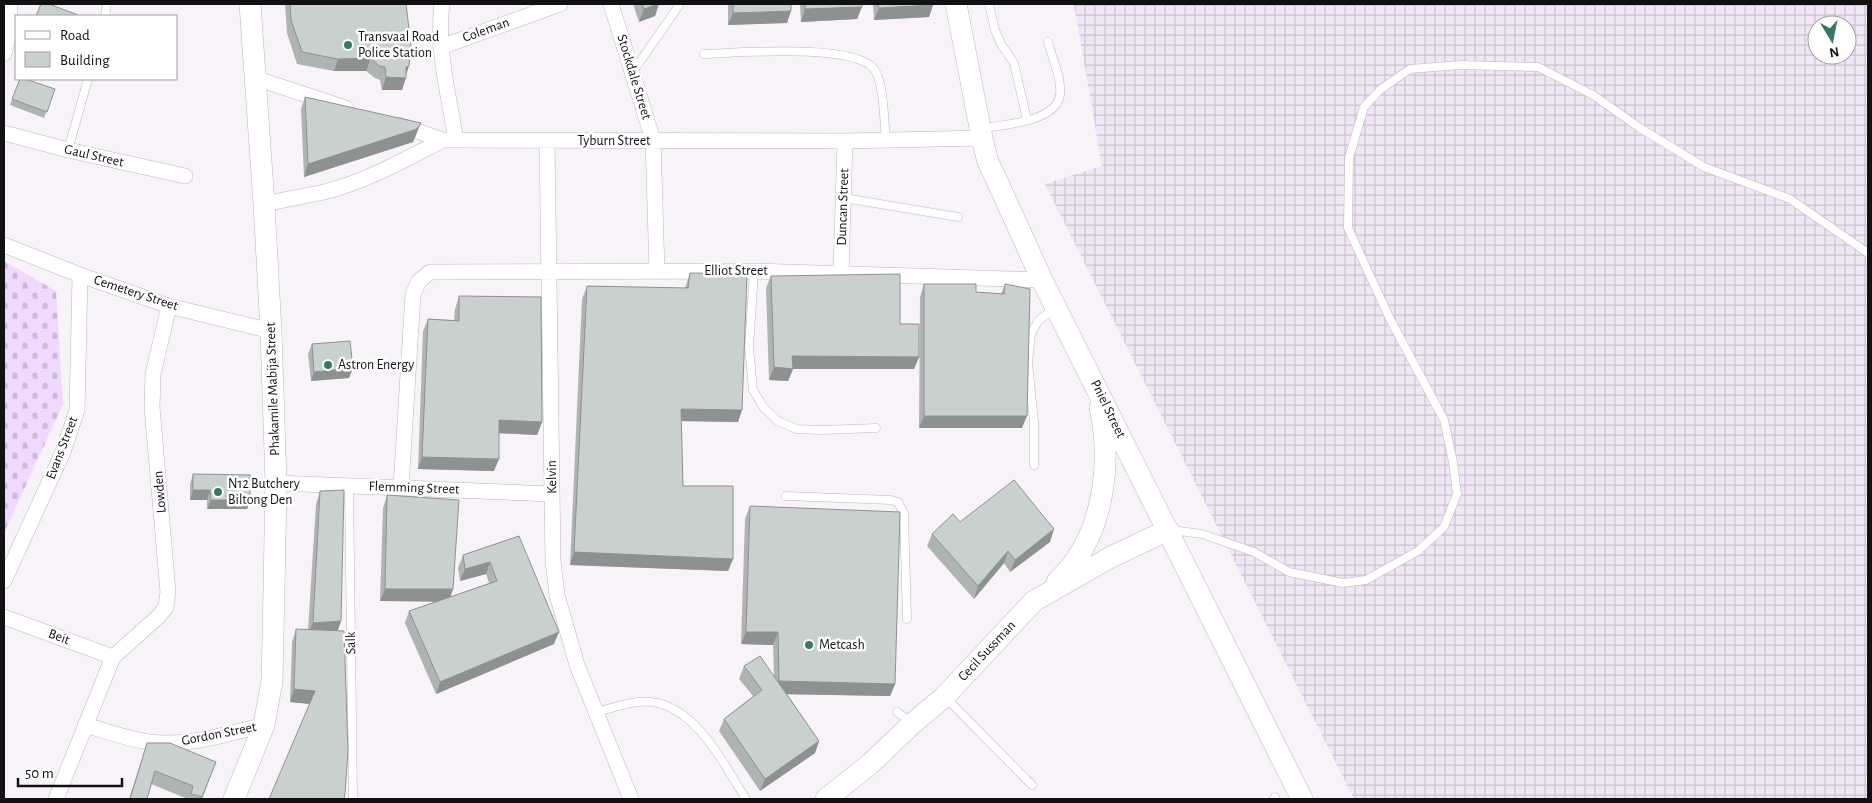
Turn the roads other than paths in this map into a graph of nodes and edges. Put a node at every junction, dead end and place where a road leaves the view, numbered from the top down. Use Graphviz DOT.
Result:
graph roads {
  1 [pos="250,4"];
  2 [pos="442,4"];
  3 [pos="560,4"];
  4 [pos="611,4"];
  5 [pos="680,4"];
  6 [pos="956,4"];
  7 [pos="989,4"];
  8 [pos="12,5"];
  9 [pos="1048,42"];
  10 [pos="441,47"];
  11 [pos="4,54"];
  12 [pos="704,54"];
  13 [pos="632,73"];
  14 [pos="255,78"];
  15 [pos="88,80"];
  16 [pos="359,112"];
  17 [pos="1027,120"];
  18 [pos="387,121"];
  19 [pos="4,133"];
  20 [pos="981,134"];
  21 [pos="450,140"];
  22 [pos="653,140"];
  23 [pos="886,140"];
  24 [pos="547,141"];
  25 [pos="845,141"];
  26 [pos="68,150"];
  27 [pos="185,176"];
  28 [pos="844,198"];
  29 [pos="264,204"];
  30 [pos="958,217"];
  31 [pos="4,245"];
  32 [pos="1868,253"];
  33 [pos="657,271"];
  34 [pos="754,271"];
  35 [pos="549,273"];
  36 [pos="841,273"];
  37 [pos="80,275"];
  38 [pos="1042,280"];
  39 [pos="169,306"];
  40 [pos="1057,307"];
  41 [pos="271,331"];
  42 [pos="1076,344"];
  43 [pos="876,428"];
  44 [pos="1034,465"];
  45 [pos="276,483"];
  46 [pos="349,486"];
  47 [pos="401,487"];
  48 [pos="552,494"];
  49 [pos="786,496"];
  50 [pos="1168,530"];
  51 [pos="4,581"];
  52 [pos="1034,601"];
  53 [pos="4,617"];
  54 [pos="907,619"];
  55 [pos="113,657"];
  56 [pos="944,697"];
  57 [pos="596,712"];
  58 [pos="85,725"];
  59 [pos="264,725"];
  60 [pos="1032,785"];
  61 [pos="56,799"];
  62 [pos="234,799"];
  63 [pos="352,799"];
  64 [pos="631,799"];
  65 [pos="746,799"];
  66 [pos="826,799"];
  67 [pos="1302,799"];
  1 -- 14 [label="street, Phakamile Mabija Street"];
  2 -- 10 [label="street"];
  3 -- 10 [label="street, Coleman"];
  4 -- 13 [label="street, Stockdale Street"];
  5 -- 13 [label="lane"];
  6 -- 20 [label="street, Pniel Street"];
  7 -- 17 [label="lane"];
  8 -- 11 [label="street"];
  9 -- 17 [label="lane"];
  10 -- 21 [label="street"];
  12 -- 23 [label="lane"];
  13 -- 22 [label="street, Stockdale Street"];
  14 -- 16 [label="street"];
  14 -- 29 [label="street, Phakamile Mabija Street"];
  15 -- 26 [label="lane"];
  17 -- 20 [label="lane"];
  18 -- 21 [label="street, Tyburn Street"];
  19 -- 26 [label="street, Gaul Street"];
  20 -- 23 [label="street, Tyburn Street"];
  20 -- 38 [label="street, Pniel Street"];
  21 -- 24 [label="street, Tyburn Street"];
  21 -- 29 [label="street"];
  22 -- 24 [label="street, Tyburn Street"];
  22 -- 25 [label="street, Tyburn Street"];
  22 -- 33 [label="street, Stockdale Street"];
  23 -- 25 [label="street, Tyburn Street"];
  24 -- 35 [label="street, Kelvin"];
  25 -- 28 [label="street, Duncan Street"];
  26 -- 27 [label="street, Gaul Street"];
  28 -- 30 [label="lane"];
  28 -- 36 [label="street, Duncan Street"];
  29 -- 41 [label="street, Phakamile Mabija Street"];
  31 -- 37 [label="street, Cemetery Street"];
  32 -- 50 [label="lane"];
  33 -- 34 [label="street, Elliot Street"];
  33 -- 35 [label="street, Elliot Street"];
  34 -- 36 [label="street, Elliot Street"];
  34 -- 43 [label="lane"];
  35 -- 47 [label="street, Elliot Street"];
  35 -- 48 [label="street, Kelvin"];
  36 -- 38 [label="street, Elliot Street"];
  37 -- 39 [label="street, Cemetery Street"];
  37 -- 51 [label="street, Evans Street"];
  38 -- 40 [label="street, Pniel Street"];
  39 -- 41 [label="street, Cemetery Street"];
  39 -- 55 [label="street, Lowden"];
  40 -- 42 [label="street, Pniel Street"];
  40 -- 44 [label="lane"];
  41 -- 45 [label="street, Phakamile Mabija Street"];
  42 -- 50 [label="street, Pniel Street"];
  42 -- 52 [label="street"];
  45 -- 46 [label="street, Flemming Street"];
  45 -- 59 [label="street, Phakamile Mabija Street"];
  46 -- 47 [label="street, Flemming Street"];
  46 -- 63 [label="lane, Salk"];
  47 -- 48 [label="street, Flemming Street"];
  48 -- 57 [label="street, Kelvin"];
  49 -- 54 [label="lane"];
  50 -- 52 [label="street, Cecil Sussman"];
  50 -- 67 [label="street, Pniel Street"];
  52 -- 56 [label="street, Cecil Sussman"];
  53 -- 55 [label="street, Beit"];
  55 -- 58 [label="street"];
  56 -- 60 [label="lane"];
  56 -- 66 [label="street, Cecil Sussman"];
  57 -- 64 [label="street, Kelvin"];
  57 -- 65 [label="lane"];
  58 -- 59 [label="street, Gordon Street"];
  58 -- 61 [label="street"];
  59 -- 62 [label="street, Phakamile Mabija Street"];
}
